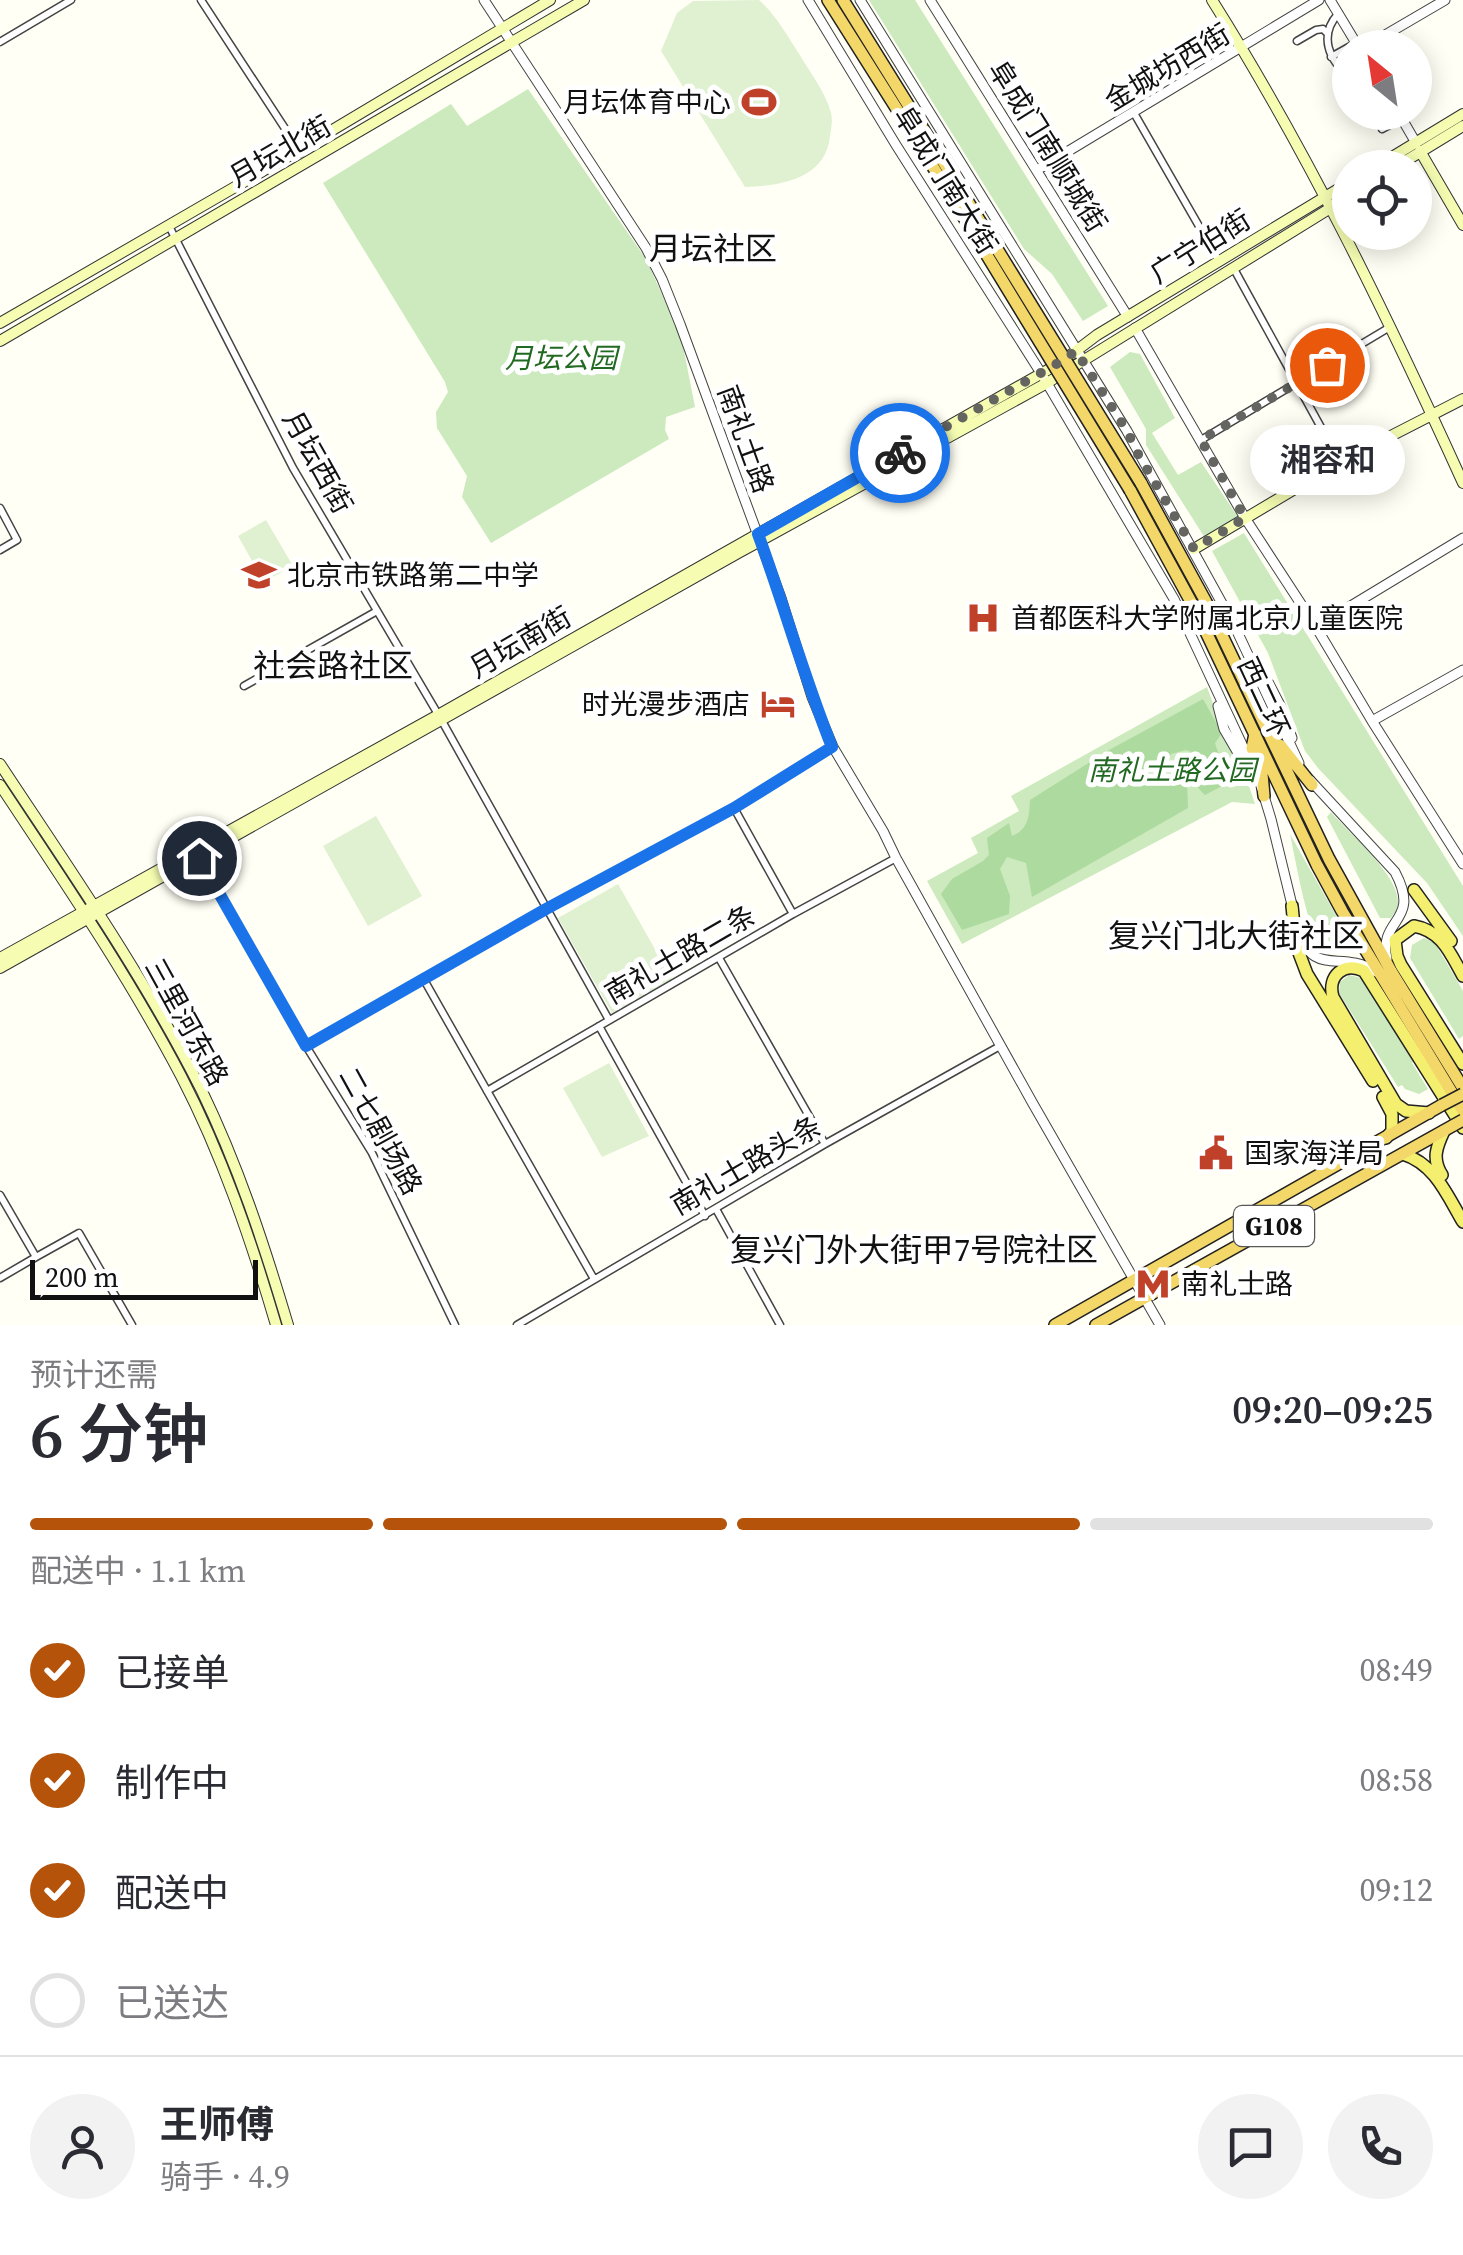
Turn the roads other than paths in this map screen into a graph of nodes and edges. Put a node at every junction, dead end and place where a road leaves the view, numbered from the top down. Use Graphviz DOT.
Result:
graph roads {
  1 [pos="71,0"];
  2 [pos="202,0"];
  3 [pos="484,0"];
  4 [pos="550,0"];
  5 [pos="584,0"];
  6 [pos="808,0"];
  7 [pos="828,0"];
  8 [pos="843,0"];
  9 [pos="860,0"];
  10 [pos="930,0"];
  11 [pos="1212,0"];
  12 [pos="1319,0"];
  13 [pos="1330,0"];
  14 [pos="1445,0"];
  15 [pos="1338,14"];
  16 [pos="502,28"];
  17 [pos="1349,30"];
  18 [pos="1390,30"];
  19 [pos="1328,34"];
  20 [pos="1298,41"];
  21 [pos="0,42"];
  22 [pos="512,42"];
  23 [pos="1244,46"];
  24 [pos="1332,57"];
  25 [pos="1134,114"];
  26 [pos="1463,114"];
  27 [pos="1463,126"];
  28 [pos="1408,130"];
  29 [pos="1418,147"];
  30 [pos="299,150"];
  31 [pos="1412,150"];
  32 [pos="1415,150"];
  33 [pos="307,162"];
  34 [pos="1037,170"];
  35 [pos="1332,191"];
  36 [pos="1327,194"];
  37 [pos="1332,203"];
  38 [pos="1332,207"];
  39 [pos="1463,225"];
  40 [pos="168,226"];
  41 [pos="176,238"];
  42 [pos="1354,250"];
  43 [pos="1355,250"];
  44 [pos="1219,261"];
  45 [pos="1233,268"];
  46 [pos="1043,298"];
  47 [pos="1025,308"];
  48 [pos="1128,317"];
  49 [pos="1008,318"];
  50 [pos="0,322"];
  51 [pos="1135,328"];
  52 [pos="1390,328"];
  53 [pos="0,341"];
  54 [pos="1076,351"];
  55 [pos="1084,361"];
  56 [pos="1063,367"];
  57 [pos="1044,378"];
  58 [pos="1296,384"];
  59 [pos="1463,399"];
  60 [pos="1435,414"];
  61 [pos="1201,440"];
  62 [pos="1340,462"];
  63 [pos="1463,469"];
  64 [pos="1463,484"];
  65 [pos="1136,487"];
  66 [pos="0,508"];
  67 [pos="1245,518"];
  68 [pos="759,538"];
  69 [pos="1463,538"];
  70 [pos="1194,549"];
  71 [pos="0,550"];
  72 [pos="377,611"];
  73 [pos="1316,627"];
  74 [pos="1463,670"];
  75 [pos="244,686"];
  76 [pos="440,718"];
  77 [pos="1372,721"];
  78 [pos="1260,729"];
  79 [pos="832,747"];
  80 [pos="0,764"];
  81 [pos="1312,784"];
  82 [pos="0,785"];
  83 [pos="1264,796"];
  84 [pos="734,808"];
  85 [pos="199,858"];
  86 [pos="896,858"];
  87 [pos="1463,864"];
  88 [pos="1395,872"];
  89 [pos="1414,890"];
  90 [pos="1292,906"];
  91 [pos="546,909"];
  92 [pos="90,913"];
  93 [pos="794,914"];
  94 [pos="1398,920"];
  95 [pos="1395,940"];
  96 [pos="0,958"];
  97 [pos="719,958"];
  98 [pos="1346,961"];
  99 [pos="1463,962"];
  100 [pos="0,968"];
  101 [pos="1361,969"];
  102 [pos="1387,974"];
  103 [pos="1463,976"];
  104 [pos="424,978"];
  105 [pos="609,1020"];
  106 [pos="599,1026"];
  107 [pos="306,1046"];
  108 [pos="1000,1046"];
  109 [pos="1463,1064"];
  110 [pos="487,1090"];
  111 [pos="1463,1091"];
  112 [pos="1463,1110"];
  113 [pos="1429,1113"];
  114 [pos="1456,1126"];
  115 [pos="1386,1138"];
  116 [pos="825,1144"];
  117 [pos="1404,1154"];
  118 [pos="0,1195"];
  119 [pos="1463,1208"];
  120 [pos="716,1209"];
  121 [pos="704,1216"];
  122 [pos="1463,1222"];
  123 [pos="36,1257"];
  124 [pos="0,1278"];
  125 [pos="594,1279"];
  126 [pos="1133,1280"];
  127 [pos="1144,1298"];
  128 [pos="454,1322"];
  129 [pos="132,1325"];
  130 [pos="276,1325"];
  131 [pos="288,1325"];
  132 [pos="443,1325"];
  133 [pos="516,1325"];
  134 [pos="780,1325"];
  135 [pos="1056,1325"];
  136 [pos="1096,1325"];
  137 [pos="1160,1325"];
  1 -- 21 [label="street"];
  2 -- 30 [label="street"];
  3 -- 16 [label="street, 南礼士路"];
  4 -- 16 [label="main road, 月坛北街"];
  5 -- 22 [label="main road, 月坛北街"];
  6 -- 49 [label="street, 阜成门南大街"];
  7 -- 65 [label="highway, 西二环, bridge"];
  8 -- 65 [label="highway, 西二环, bridge"];
  9 -- 46 [label="street, 阜成门南大街"];
  10 -- 34 [label="street, 阜成门南顺城街"];
  11 -- 23 [label="main road"];
  12 -- 23 [label="street, 金城坊西街"];
  13 -- 15 [label="street"];
  14 -- 18 [label="street"];
  15 -- 17 [label="street"];
  15 -- 19 [label="street"];
  16 -- 22 [label="street, 南礼士路"];
  16 -- 30 [label="main road, 月坛北街"];
  19 -- 20 [label="street"];
  19 -- 24 [label="street"];
  22 -- 33 [label="main road, 月坛北街"];
  22 -- 68 [label="street, 南礼士路"];
  23 -- 25 [label="street, 金城坊西街"];
  23 -- 36 [label="main road"];
  25 -- 34 [label="street, 金城坊西街"];
  25 -- 44 [label="street"];
  26 -- 29 [label="main road"];
  27 -- 29 [label="main road"];
  28 -- 29 [label="street"];
  29 -- 31 [label="main road"];
  29 -- 32 [label="main road"];
  29 -- 39 [label="main road"];
  30 -- 33 [label="street"];
  30 -- 40 [label="main road, 月坛北街"];
  33 -- 41 [label="main road, 月坛北街"];
  34 -- 48 [label="street, 阜成门南顺城街"];
  35 -- 36 [label="main road, 广宁伯街"];
  36 -- 37 [label="main road"];
  36 -- 44 [label="main road, 广宁伯街"];
  38 -- 45 [label="main road, 广宁伯街"];
  40 -- 41 [label="street, 月坛西街"];
  40 -- 50 [label="main road, 月坛北街"];
  41 -- 53 [label="main road, 月坛北街"];
  41 -- 72 [label="street, 月坛西街"];
  42 -- 52 [label="main road"];
  43 -- 60 [label="main road"];
  44 -- 48 [label="main road, 广宁伯街"];
  45 -- 51 [label="main road, 广宁伯街"];
  45 -- 58 [label="street"];
  46 -- 47 [label="street"];
  46 -- 54 [label="street, 阜成门南大街"];
  47 -- 49 [label="street"];
  47 -- 56 [label="street"];
  48 -- 54 [label="main road, 广宁伯街"];
  49 -- 57 [label="street, 阜成门南大街"];
  51 -- 55 [label="main road, 广宁伯街"];
  51 -- 61 [label="street"];
  52 -- 58 [label="street"];
  52 -- 60 [label="main road"];
  54 -- 55 [label="street, 阜成门南大街"];
  54 -- 56 [label="main road, 广宁伯街"];
  55 -- 56 [label="main road, 广宁伯街"];
  55 -- 70 [label="street, 阜成门南大街"];
  56 -- 57 [label="main road, 月坛南街"];
  57 -- 68 [label="main road, 月坛南街"];
  57 -- 83 [label="street, 阜成门南大街"];
  58 -- 61 [label="street"];
  58 -- 62 [label="street"];
  59 -- 60 [label="main road"];
  60 -- 62 [label="main road"];
  60 -- 63 [label="main road"];
  60 -- 64 [label="main road"];
  61 -- 67 [label="street"];
  62 -- 67 [label="main road"];
  65 -- 78 [label="highway, 西二环"];
  66 -- 71 [label="street"];
  67 -- 70 [label="main road"];
  67 -- 73 [label="street"];
  68 -- 76 [label="main road, 月坛南街"];
  68 -- 79 [label="street, 南礼士路"];
  69 -- 73 [label="street"];
  70 -- 81 [label="street, 阜成门南大街"];
  72 -- 75 [label="street"];
  72 -- 76 [label="street, 月坛西街"];
  73 -- 77 [label="street"];
  74 -- 77 [label="street"];
  76 -- 85 [label="main road, 月坛南街"];
  76 -- 91 [label="street, 月坛西街"];
  76 -- 92 [label="main road, 月坛南街"];
  77 -- 87 [label="street"];
  78 -- 81 [label="highway"];
  78 -- 83 [label="highway"];
  78 -- 102 [label="highway, 西二环"];
  79 -- 84 [label="street"];
  79 -- 86 [label="street, 南礼士路"];
  80 -- 92 [label="main road, 三里河东路"];
  81 -- 88 [label="street, 阜成门南大街"];
  82 -- 92 [label="main road, 三里河东路"];
  83 -- 90 [label="street, 阜成门南大街"];
  84 -- 91 [label="street"];
  84 -- 93 [label="street"];
  85 -- 92 [label="main road, 月坛南街"];
  85 -- 107 [label="street, 二七剧场路"];
  86 -- 93 [label="street, 南礼士路二条"];
  86 -- 108 [label="street, 南礼士路"];
  88 -- 89 [label="street, 阜成门南大街"];
  88 -- 94 [label="street"];
  89 -- 99 [label="main road"];
  90 -- 98 [label="street, 阜成门南大街"];
  90 -- 115 [label="main road"];
  91 -- 104 [label="street"];
  91 -- 105 [label="street, 月坛西街"];
  92 -- 96 [label="main road, 月坛南街"];
  92 -- 100 [label="main road, 月坛南街"];
  92 -- 130 [label="main road, 三里河东路"];
  92 -- 131 [label="main road, 三里河东路"];
  93 -- 97 [label="street, 南礼士路二条"];
  94 -- 95 [label="main road"];
  94 -- 102 [label="street"];
  95 -- 103 [label="main road"];
  95 -- 109 [label="main road"];
  97 -- 105 [label="street, 南礼士路二条"];
  97 -- 116 [label="street"];
  98 -- 101 [label="main road"];
  98 -- 102 [label="street"];
  101 -- 113 [label="main road"];
  101 -- 114 [label="main road"];
  102 -- 111 [label="highway, 西二环"];
  102 -- 112 [label="highway, 西二环"];
  104 -- 107 [label="street"];
  104 -- 110 [label="street"];
  105 -- 106 [label="street, 南礼士路二条"];
  106 -- 110 [label="street, 南礼士路二条"];
  106 -- 121 [label="street"];
  107 -- 128 [label="street, 二七剧场路"];
  108 -- 116 [label="street, 南礼士路头条"];
  108 -- 126 [label="street, 南礼士路"];
  110 -- 125 [label="street"];
  111 -- 113 [label="highway, bridge"];
  113 -- 115 [label="highway, G108"];
  114 -- 117 [label="highway, G108"];
  114 -- 119 [label="main road"];
  115 -- 126 [label="highway, G108"];
  116 -- 120 [label="street, 南礼士路头条"];
  117 -- 122 [label="main road"];
  117 -- 127 [label="highway, G108"];
  118 -- 123 [label="street"];
  120 -- 121 [label="street, 南礼士路头条"];
  120 -- 134 [label="street"];
  121 -- 125 [label="street, 南礼士路头条"];
  123 -- 124 [label="street"];
  123 -- 129 [label="street"];
  125 -- 133 [label="street, 南礼士路头条"];
  126 -- 127 [label="street, 南礼士路"];
  126 -- 135 [label="highway, G108"];
  127 -- 136 [label="highway, G108"];
  127 -- 137 [label="street, 南礼士路"];
  128 -- 132 [label="street"];
}
